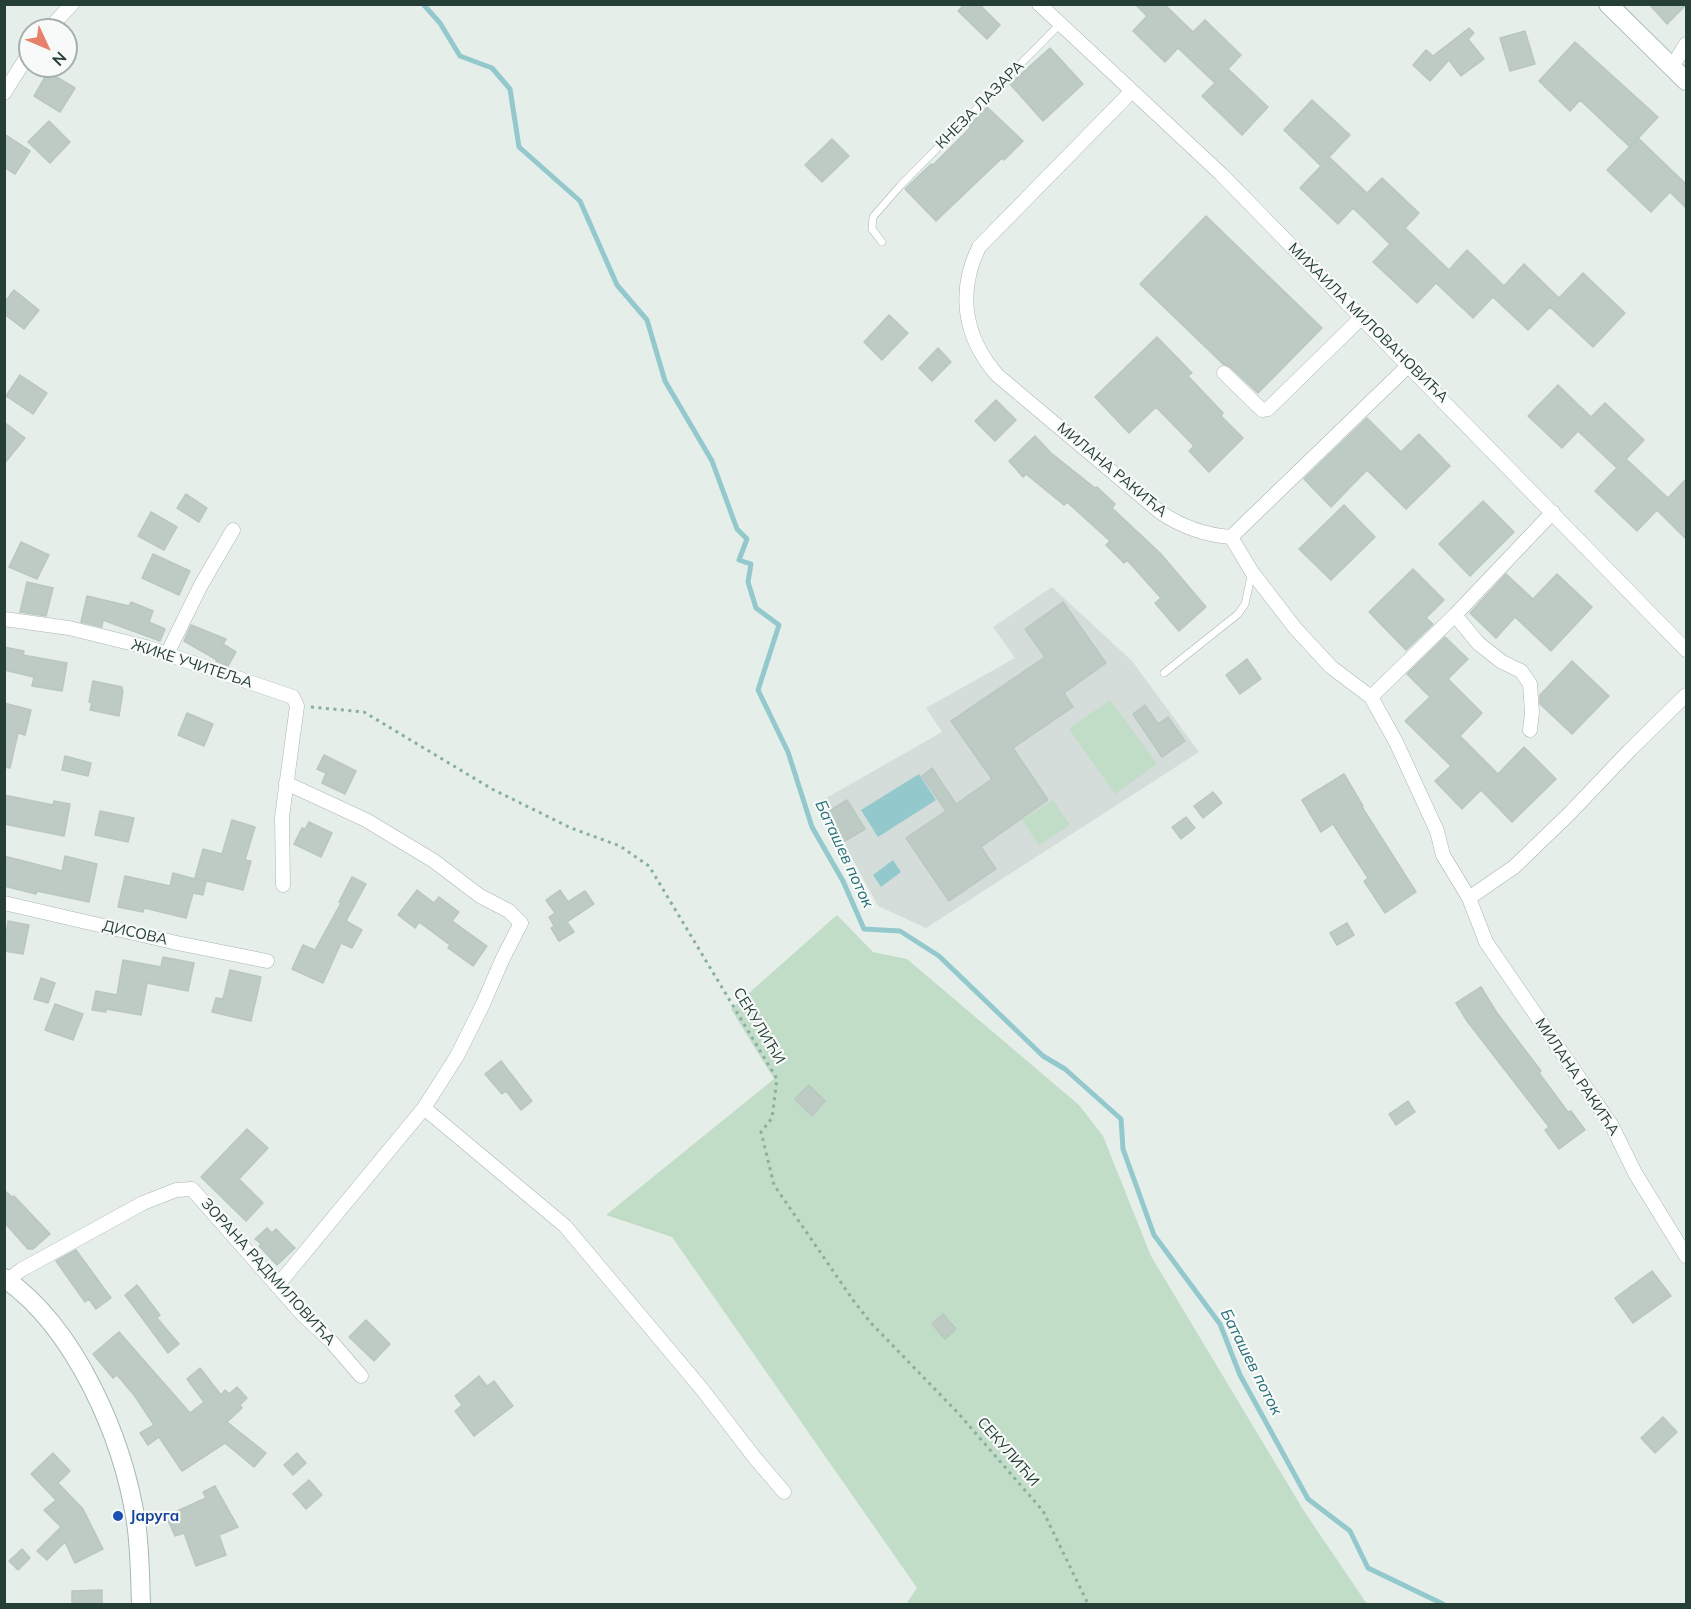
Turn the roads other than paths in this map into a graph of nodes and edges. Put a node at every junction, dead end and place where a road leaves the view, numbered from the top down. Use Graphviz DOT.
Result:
graph roads {
  1 [pos="72,4"];
  2 [pos="1039,4"];
  3 [pos="1608,4"];
  4 [pos="59,18"];
  5 [pos="1060,24"];
  6 [pos="1686,44"];
  7 [pos="1672,67"];
  8 [pos="18,71"];
  9 [pos="1686,81"];
  10 [pos="1132,91"];
  11 [pos="4,93"];
  12 [pos="882,242"];
  13 [pos="1362,316"];
  14 [pos="1409,365"];
  15 [pos="1224,373"];
  16 [pos="1553,512"];
  17 [pos="233,530"];
  18 [pos="1231,537"];
  19 [pos="1252,572"];
  20 [pos="1455,615"];
  21 [pos="4,619"];
  22 [pos="1686,650"];
  23 [pos="166,654"];
  24 [pos="1164,674"];
  25 [pos="1686,695"];
  26 [pos="1371,697"];
  27 [pos="1530,730"];
  28 [pos="286,783"];
  29 [pos="283,885"];
  30 [pos="1469,898"];
  31 [pos="4,903"];
  32 [pos="267,961"];
  33 [pos="424,1108"];
  34 [pos="1686,1256"];
  35 [pos="6,1279"];
  36 [pos="278,1286"];
  37 [pos="361,1376"];
  38 [pos="784,1492"];
  39 [pos="141,1605"];
  1 -- 4 [label="street"];
  2 -- 5 [label="street, МИХАИЛА МИЛОВАНОВИЋА"];
  3 -- 7 [label="street"];
  5 -- 10 [label="street, МИХАИЛА МИЛОВАНОВИЋА"];
  5 -- 12 [label="lane, КНЕЗА ЛАЗАРА"];
  6 -- 7 [label="street"];
  7 -- 9 [label="street"];
  8 -- 11 [label="street"];
  10 -- 13 [label="street, МИХАИЛА МИЛОВАНОВИЋА"];
  10 -- 18 [label="street, МИЛАНА РАКИЋА"];
  13 -- 14 [label="street, МИХАИЛА МИЛОВАНОВИЋА"];
  13 -- 15 [label="street"];
  14 -- 16 [label="street, МИХАИЛА МИЛОВАНОВИЋА"];
  14 -- 18 [label="street"];
  16 -- 20 [label="street"];
  16 -- 22 [label="street, МИХАИЛА МИЛОВАНОВИЋА"];
  17 -- 23 [label="street"];
  18 -- 19 [label="street, МИЛАНА РАКИЋА"];
  19 -- 24 [label="lane"];
  19 -- 26 [label="street, МИЛАНА РАКИЋА"];
  20 -- 26 [label="street"];
  20 -- 27 [label="street"];
  21 -- 23 [label="street, ЖИКЕ УЧИТЕЉА"];
  23 -- 28 [label="street, ЖИКЕ УЧИТЕЉА"];
  25 -- 30 [label="street"];
  26 -- 30 [label="street, МИЛАНА РАКИЋА"];
  28 -- 29 [label="street"];
  28 -- 33 [label="street"];
  30 -- 34 [label="street, МИЛАНА РАКИЋА"];
  31 -- 32 [label="street, ДИСОВА"];
  33 -- 36 [label="street"];
  33 -- 38 [label="street"];
  35 -- 36 [label="street, ЗОРАНА РАДМИЛОВИЋА"];
  35 -- 39 [label="street"];
  36 -- 37 [label="street, ЗОРАНА РАДМИЛОВИЋА"];
}
